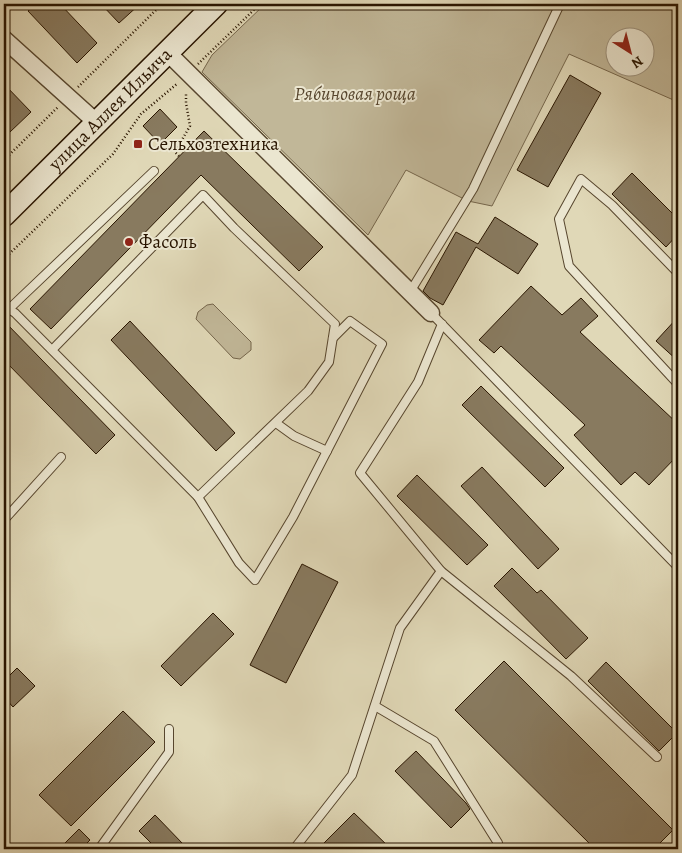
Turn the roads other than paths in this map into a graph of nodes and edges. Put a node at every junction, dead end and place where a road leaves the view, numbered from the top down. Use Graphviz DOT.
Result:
graph roads {
  1 [pos="216,4"];
  2 [pos="560,4"];
  3 [pos="4,39"];
  4 [pos="167,52"];
  5 [pos="96,122"];
  6 [pos="154,171"];
  7 [pos="4,215"];
  8 [pos="678,273"];
  9 [pos="409,293"];
  10 [pos="6,307"];
  11 [pos="436,319"];
  12 [pos="332,339"];
  13 [pos="52,350"];
  14 [pos="678,384"];
  15 [pos="276,423"];
  16 [pos="327,451"];
  17 [pos="62,457"];
  18 [pos="198,497"];
  19 [pos="4,520"];
  20 [pos="678,568"];
  21 [pos="441,571"];
  22 [pos="375,706"];
  23 [pos="169,729"];
  24 [pos="658,757"];
  25 [pos="100,849"];
  26 [pos="294,849"];
  27 [pos="499,849"];
  1 -- 4 [label="main road, улица Аллея Ильича"];
  2 -- 9 [label="lane"];
  3 -- 5 [label="street"];
  4 -- 5 [label="main road, улица Аллея Ильича"];
  4 -- 9 [label="street"];
  5 -- 7 [label="main road, улица Аллея Ильича"];
  6 -- 10 [label="lane"];
  8 -- 14 [label="lane"];
  9 -- 11 [label="street"];
  10 -- 13 [label="lane"];
  11 -- 20 [label="lane"];
  11 -- 21 [label="lane"];
  12 -- 13 [label="lane"];
  12 -- 15 [label="lane"];
  12 -- 16 [label="lane"];
  13 -- 18 [label="lane"];
  15 -- 16 [label="lane"];
  15 -- 18 [label="lane"];
  16 -- 18 [label="lane"];
  17 -- 19 [label="lane"];
  21 -- 22 [label="lane"];
  21 -- 24 [label="lane"];
  22 -- 26 [label="lane"];
  22 -- 27 [label="lane"];
  23 -- 25 [label="lane"];
}
